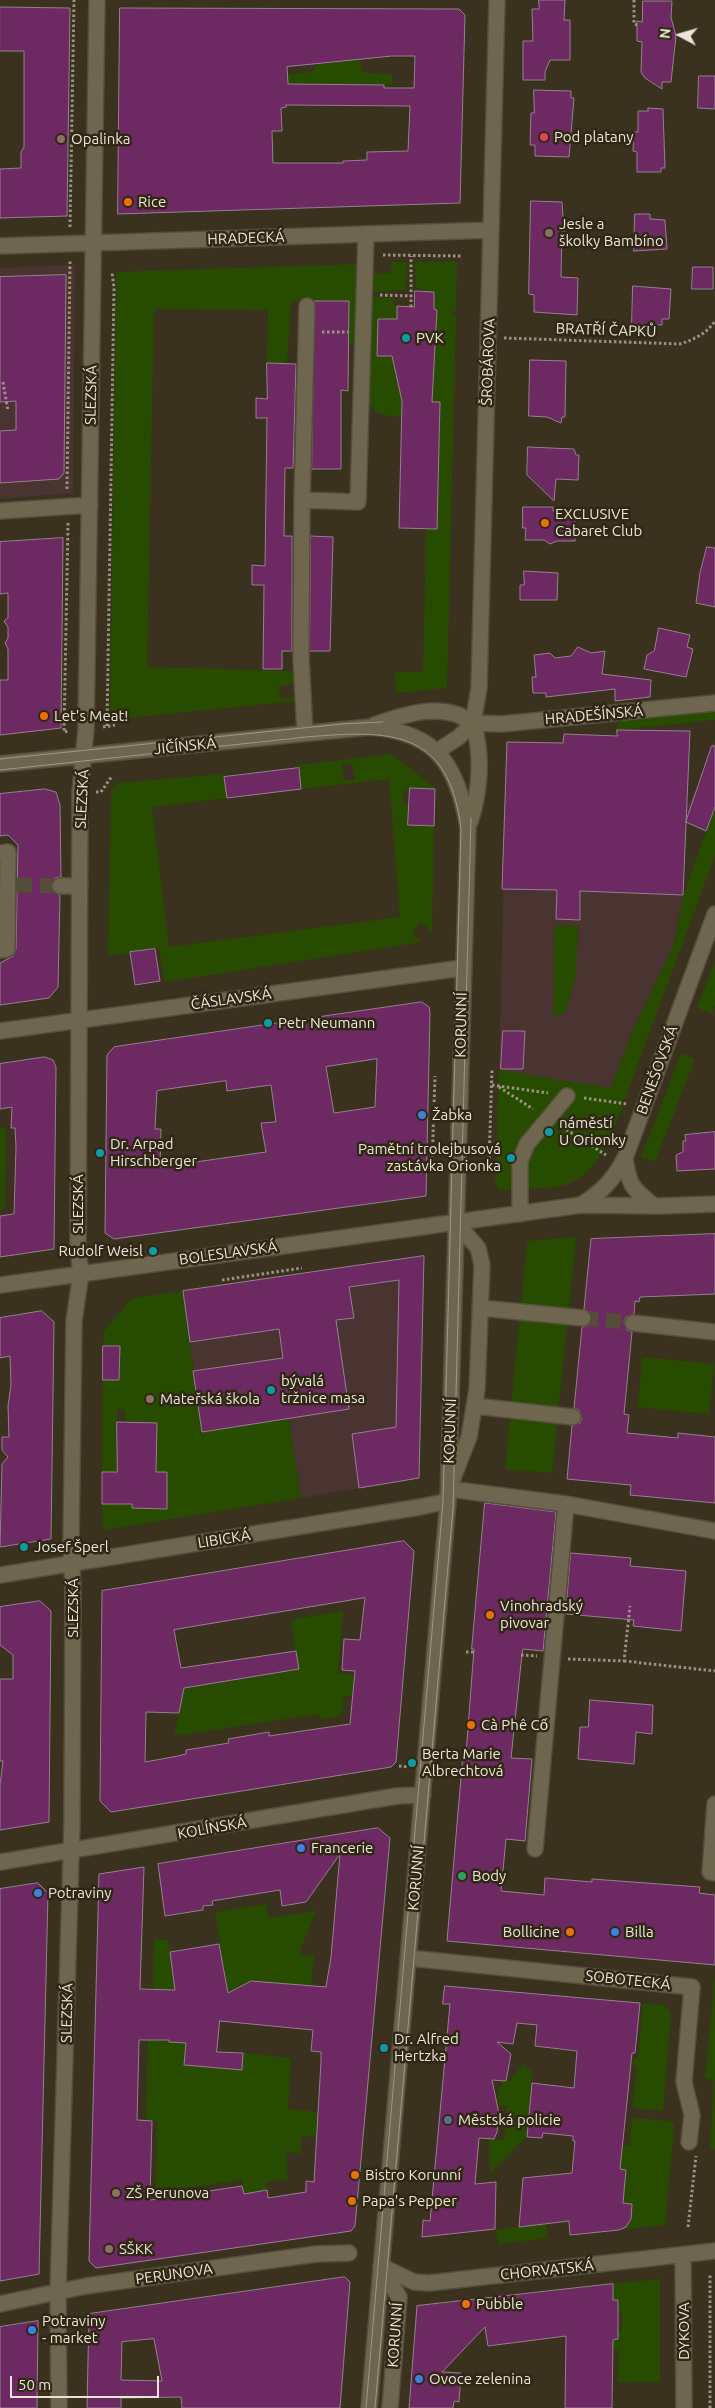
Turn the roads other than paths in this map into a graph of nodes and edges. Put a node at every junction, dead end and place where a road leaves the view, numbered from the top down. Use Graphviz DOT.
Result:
graph roads {
  1 [pos="97,0"];
  2 [pos="498,0"];
  3 [pos="491,230"];
  4 [pos="366,234"];
  5 [pos="93,243"];
  6 [pos="0,246"];
  7 [pos="307,306"];
  8 [pos="302,500"];
  9 [pos="90,505"];
  10 [pos="0,511"];
  11 [pos="715,703"];
  12 [pos="376,724"];
  13 [pos="472,724"];
  14 [pos="305,733"];
  15 [pos="440,750"];
  16 [pos="84,756"];
  17 [pos="0,764"];
  18 [pos="469,823"];
  19 [pos="0,853"];
  20 [pos="60,886"];
  21 [pos="80,886"];
  22 [pos="715,914"];
  23 [pos="0,950"];
  24 [pos="462,968"];
  25 [pos="78,1020"];
  26 [pos="0,1031"];
  27 [pos="567,1096"];
  28 [pos="625,1158"];
  29 [pos="715,1204"];
  30 [pos="581,1205"];
  31 [pos="653,1205"];
  32 [pos="520,1214"];
  33 [pos="456,1222"];
  34 [pos="81,1273"];
  35 [pos="0,1285"];
  36 [pos="481,1308"];
  37 [pos="583,1318"];
  38 [pos="633,1323"];
  39 [pos="715,1332"];
  40 [pos="474,1406"];
  41 [pos="573,1417"];
  42 [pos="449,1495"];
  43 [pos="566,1504"];
  44 [pos="715,1531"];
  45 [pos="72,1563"];
  46 [pos="0,1575"];
  47 [pos="423,1795"];
  48 [pos="715,1804"];
  49 [pos="535,1849"];
  50 [pos="70,1851"];
  51 [pos="0,1862"];
  52 [pos="715,1873"];
  53 [pos="409,1958"];
  54 [pos="693,2147"];
  55 [pos="715,2251"];
  56 [pos="349,2254"];
  57 [pos="683,2255"];
  58 [pos="382,2266"];
  59 [pos="58,2292"];
  60 [pos="0,2304"];
  61 [pos="59,2408"];
  62 [pos="369,2408"];
  63 [pos="390,2408"];
  64 [pos="684,2408"];
  1 -- 5 [label="street, SLEZSKÁ"];
  2 -- 3 [label="street, ŠROBÁROVA"];
  3 -- 4 [label="street, HRADECKÁ"];
  3 -- 13 [label="street, ŠROBÁROVA"];
  4 -- 5 [label="street, HRADECKÁ"];
  4 -- 8 [label="street"];
  5 -- 6 [label="street, HRADECKÁ"];
  5 -- 9 [label="street, SLEZSKÁ"];
  7 -- 8 [label="street"];
  8 -- 14 [label="street"];
  9 -- 10 [label="street"];
  9 -- 16 [label="street, SLEZSKÁ"];
  11 -- 13 [label="street, HRADEŠÍNSKÁ"];
  12 -- 13 [label="street, JIČÍNSKÁ"];
  12 -- 14 [label="street, JIČÍNSKÁ"];
  12 -- 15 [label="street, KORUNNÍ"];
  13 -- 15 [label="street"];
  13 -- 18 [label="street, KORUNNÍ"];
  14 -- 16 [label="street, JIČÍNSKÁ"];
  15 -- 18 [label="street, KORUNNÍ"];
  16 -- 17 [label="street, JIČÍNSKÁ"];
  16 -- 21 [label="street, SLEZSKÁ"];
  18 -- 24 [label="street, KORUNNÍ"];
  19 -- 23 [label="street"];
  20 -- 21 [label="street"];
  21 -- 25 [label="street, SLEZSKÁ"];
  22 -- 28 [label="street, BENEŠOVSKÁ"];
  24 -- 25 [label="street, ČÁSLAVSKÁ"];
  24 -- 33 [label="street, KORUNNÍ"];
  25 -- 26 [label="street, ČÁSLAVSKÁ"];
  25 -- 34 [label="street, SLEZSKÁ"];
  27 -- 32 [label="street"];
  28 -- 30 [label="street, BENEŠOVSKÁ"];
  28 -- 31 [label="street"];
  29 -- 31 [label="street"];
  30 -- 31 [label="street"];
  30 -- 32 [label="street, BENEŠOVSKÁ"];
  32 -- 33 [label="street, BENEŠOVSKÁ"];
  33 -- 34 [label="street, BOLESLAVSKÁ"];
  33 -- 36 [label="street, KORUNNÍ"];
  33 -- 42 [label="street, KORUNNÍ"];
  34 -- 35 [label="street, BOLESLAVSKÁ"];
  34 -- 45 [label="street, SLEZSKÁ"];
  36 -- 37 [label="street"];
  36 -- 40 [label="street, KORUNNÍ"];
  38 -- 39 [label="street"];
  40 -- 41 [label="street"];
  40 -- 42 [label="street, KORUNNÍ"];
  42 -- 43 [label="street"];
  42 -- 45 [label="street, LIBICKÁ"];
  42 -- 47 [label="street, KORUNNÍ"];
  43 -- 44 [label="street"];
  43 -- 49 [label="street"];
  45 -- 46 [label="street, LIBICKÁ"];
  45 -- 50 [label="street, SLEZSKÁ"];
  47 -- 50 [label="street, KOLÍNSKÁ"];
  47 -- 53 [label="street, KORUNNÍ"];
  48 -- 52 [label="street"];
  50 -- 51 [label="street, KOLÍNSKÁ"];
  50 -- 59 [label="street, SLEZSKÁ"];
  53 -- 54 [label="street, SOBOTECKÁ"];
  53 -- 58 [label="street, KORUNNÍ"];
  55 -- 57 [label="street, CHORVATSKÁ"];
  56 -- 59 [label="street, PERUNOVA"];
  57 -- 58 [label="street, CHORVATSKÁ"];
  57 -- 64 [label="street, DYKOVA"];
  58 -- 62 [label="street, KORUNNÍ"];
  58 -- 63 [label="street, KORUNNÍ"];
  59 -- 60 [label="street, PERUNOVA"];
  59 -- 61 [label="street, SLEZSKÁ"];
}
